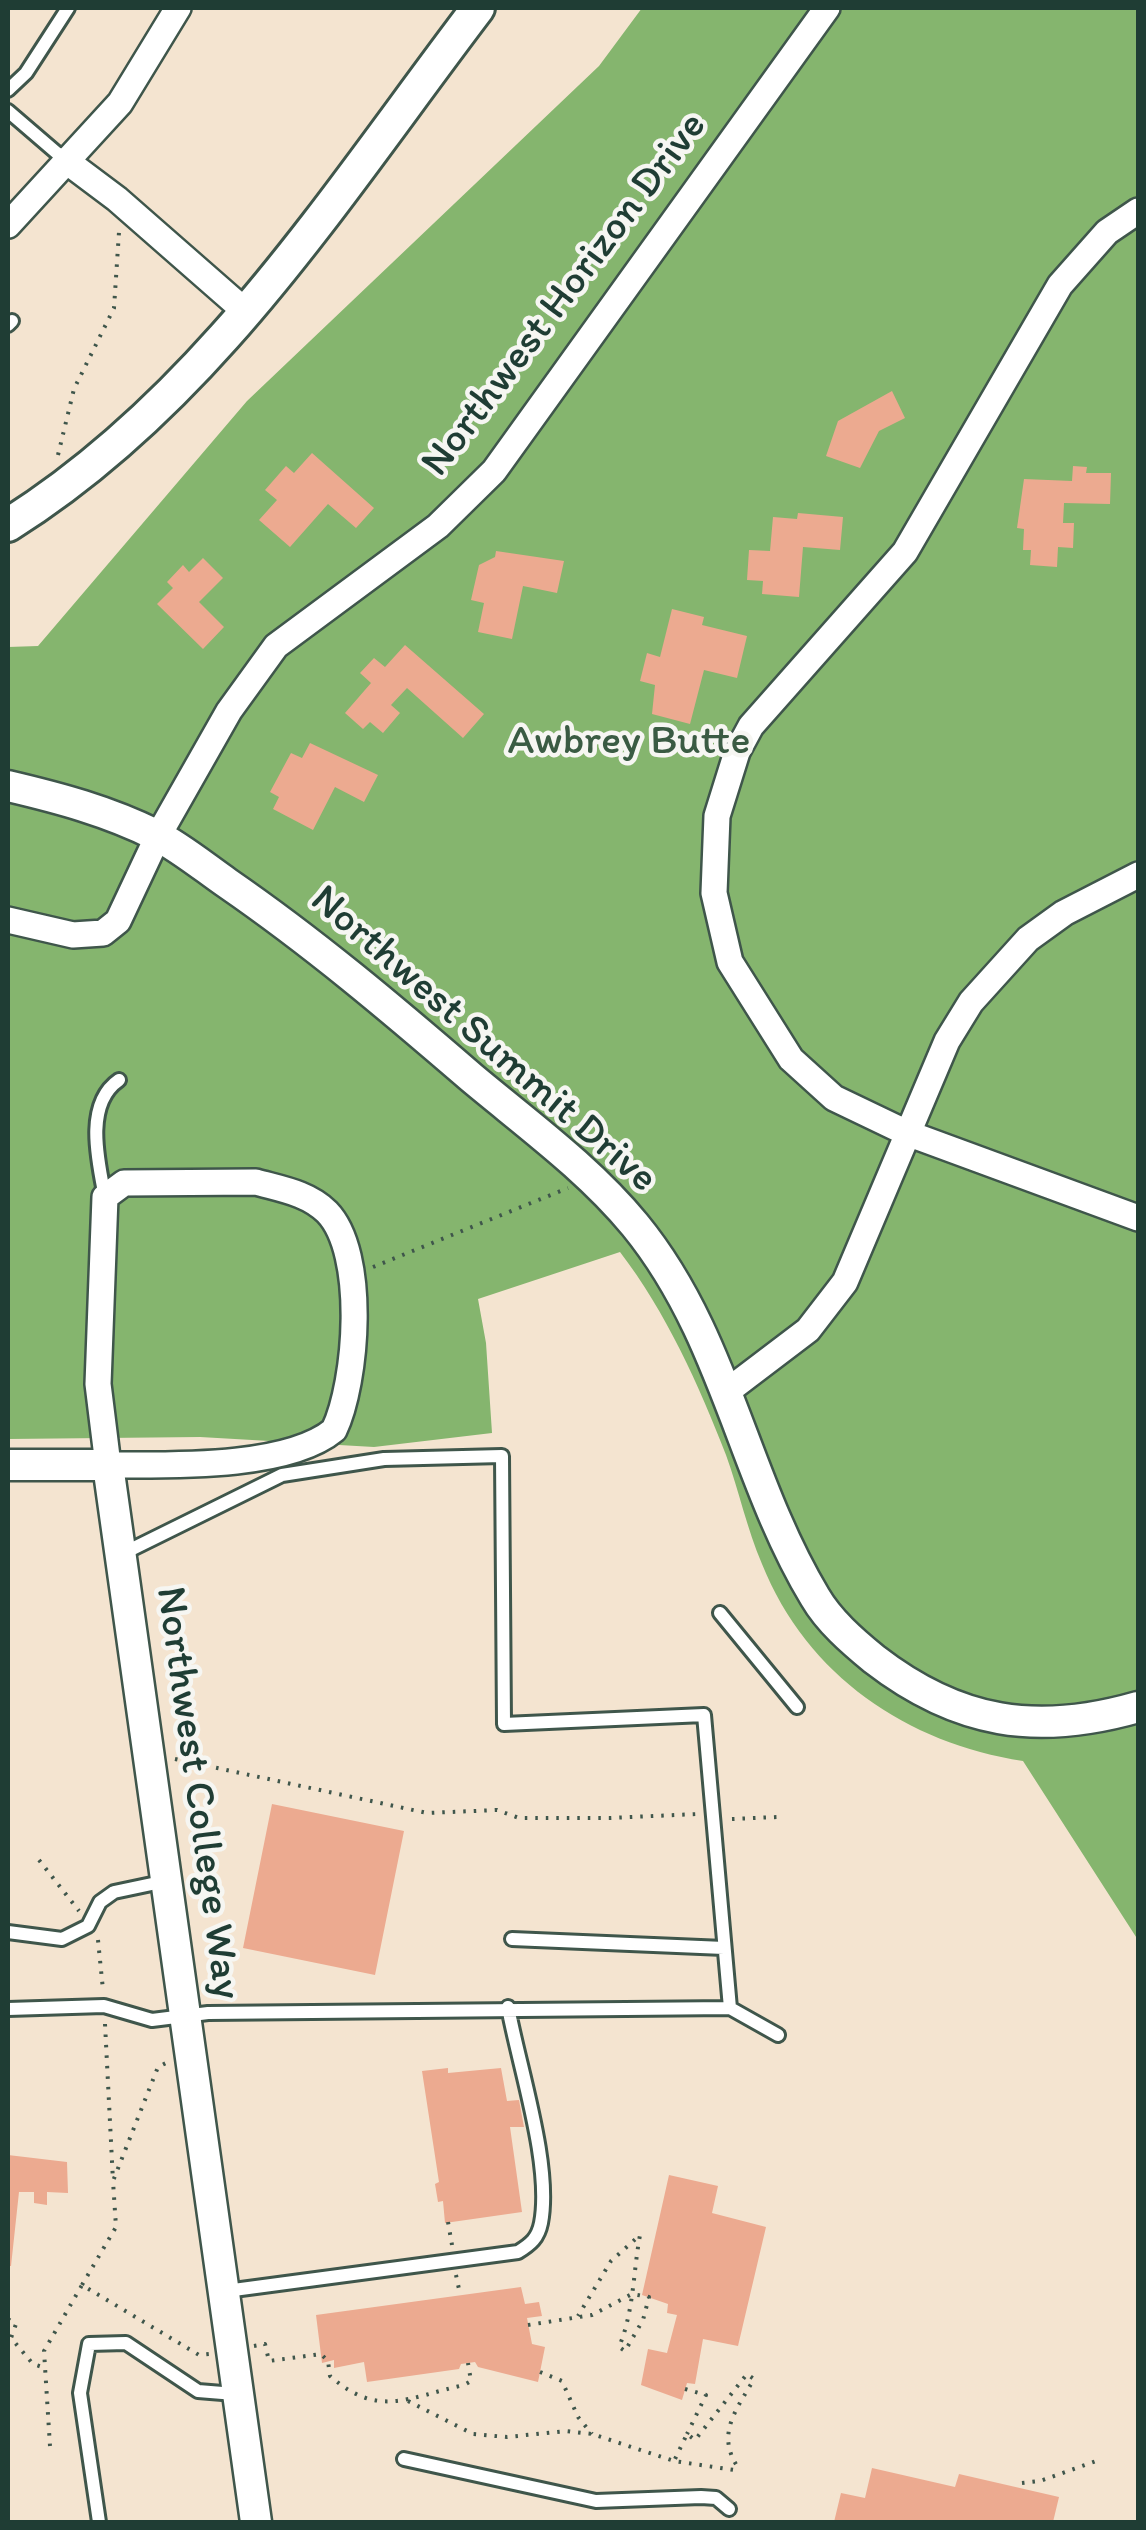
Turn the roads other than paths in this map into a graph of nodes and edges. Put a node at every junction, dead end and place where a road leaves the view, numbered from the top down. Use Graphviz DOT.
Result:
graph roads {
  1 [pos="68,8"];
  2 [pos="178,8"];
  3 [pos="478,8"];
  4 [pos="826,8"];
  5 [pos="8,90"];
  6 [pos="8,111"];
  7 [pos="65,160"];
  8 [pos="1138,211"];
  9 [pos="8,226"];
  10 [pos="246,312"];
  11 [pos="8,525"];
  12 [pos="8,786"];
  13 [pos="158,836"];
  14 [pos="1138,875"];
  15 [pos="8,920"];
  16 [pos="119,1080"];
  17 [pos="906,1133"];
  18 [pos="105,1197"];
  19 [pos="1138,1218"];
  20 [pos="729,1390"];
  21 [pos="8,1465"];
  22 [pos="108,1466"];
  23 [pos="122,1554"];
  24 [pos="720,1613"];
  25 [pos="796,1706"];
  26 [pos="1138,1707"];
  27 [pos="166,1881"];
  28 [pos="8,1932"];
  29 [pos="512,1939"];
  30 [pos="724,1948"];
  31 [pos="508,2007"];
  32 [pos="730,2008"];
  33 [pos="8,2009"];
  34 [pos="185,2016"];
  35 [pos="778,2035"];
  36 [pos="224,2291"];
  37 [pos="237,2394"];
  38 [pos="404,2459"];
  39 [pos="729,2509"];
  40 [pos="99,2522"];
  41 [pos="256,2522"];
  1 -- 5 [label="lane"];
  2 -- 7 [label="street"];
  3 -- 10 [label="main road"];
  4 -- 13 [label="street, Northwest Horizon Drive"];
  6 -- 7 [label="lane"];
  7 -- 9 [label="street"];
  7 -- 10 [label="street"];
  8 -- 17 [label="street"];
  10 -- 11 [label="main road"];
  12 -- 13 [label="street, Northwest Summit Drive"];
  13 -- 15 [label="street, Northwest Horizon Drive"];
  13 -- 20 [label="street, Northwest Summit Drive"];
  14 -- 17 [label="street"];
  16 -- 18 [label="lane, Northwest College Way"];
  17 -- 19 [label="street"];
  17 -- 20 [label="street"];
  18 -- 22 [label="street, Northwest College Way"];
  18 -- 22 [label="street"];
  20 -- 26 [label="street, Northwest Summit Drive"];
  21 -- 22 [label="street"];
  22 -- 23 [label="street, Northwest College Way"];
  23 -- 27 [label="street, Northwest College Way"];
  23 -- 30 [label="lane"];
  24 -- 25 [label="lane"];
  27 -- 28 [label="lane"];
  27 -- 34 [label="street, Northwest College Way"];
  29 -- 30 [label="lane"];
  30 -- 32 [label="lane"];
  31 -- 32 [label="lane"];
  31 -- 34 [label="lane"];
  31 -- 36 [label="lane"];
  32 -- 35 [label="lane"];
  33 -- 34 [label="lane"];
  34 -- 36 [label="street, Northwest College Way"];
  36 -- 37 [label="street, Northwest College Way"];
  37 -- 40 [label="lane"];
  37 -- 41 [label="street, Northwest College Way"];
  38 -- 39 [label="lane"];
}
